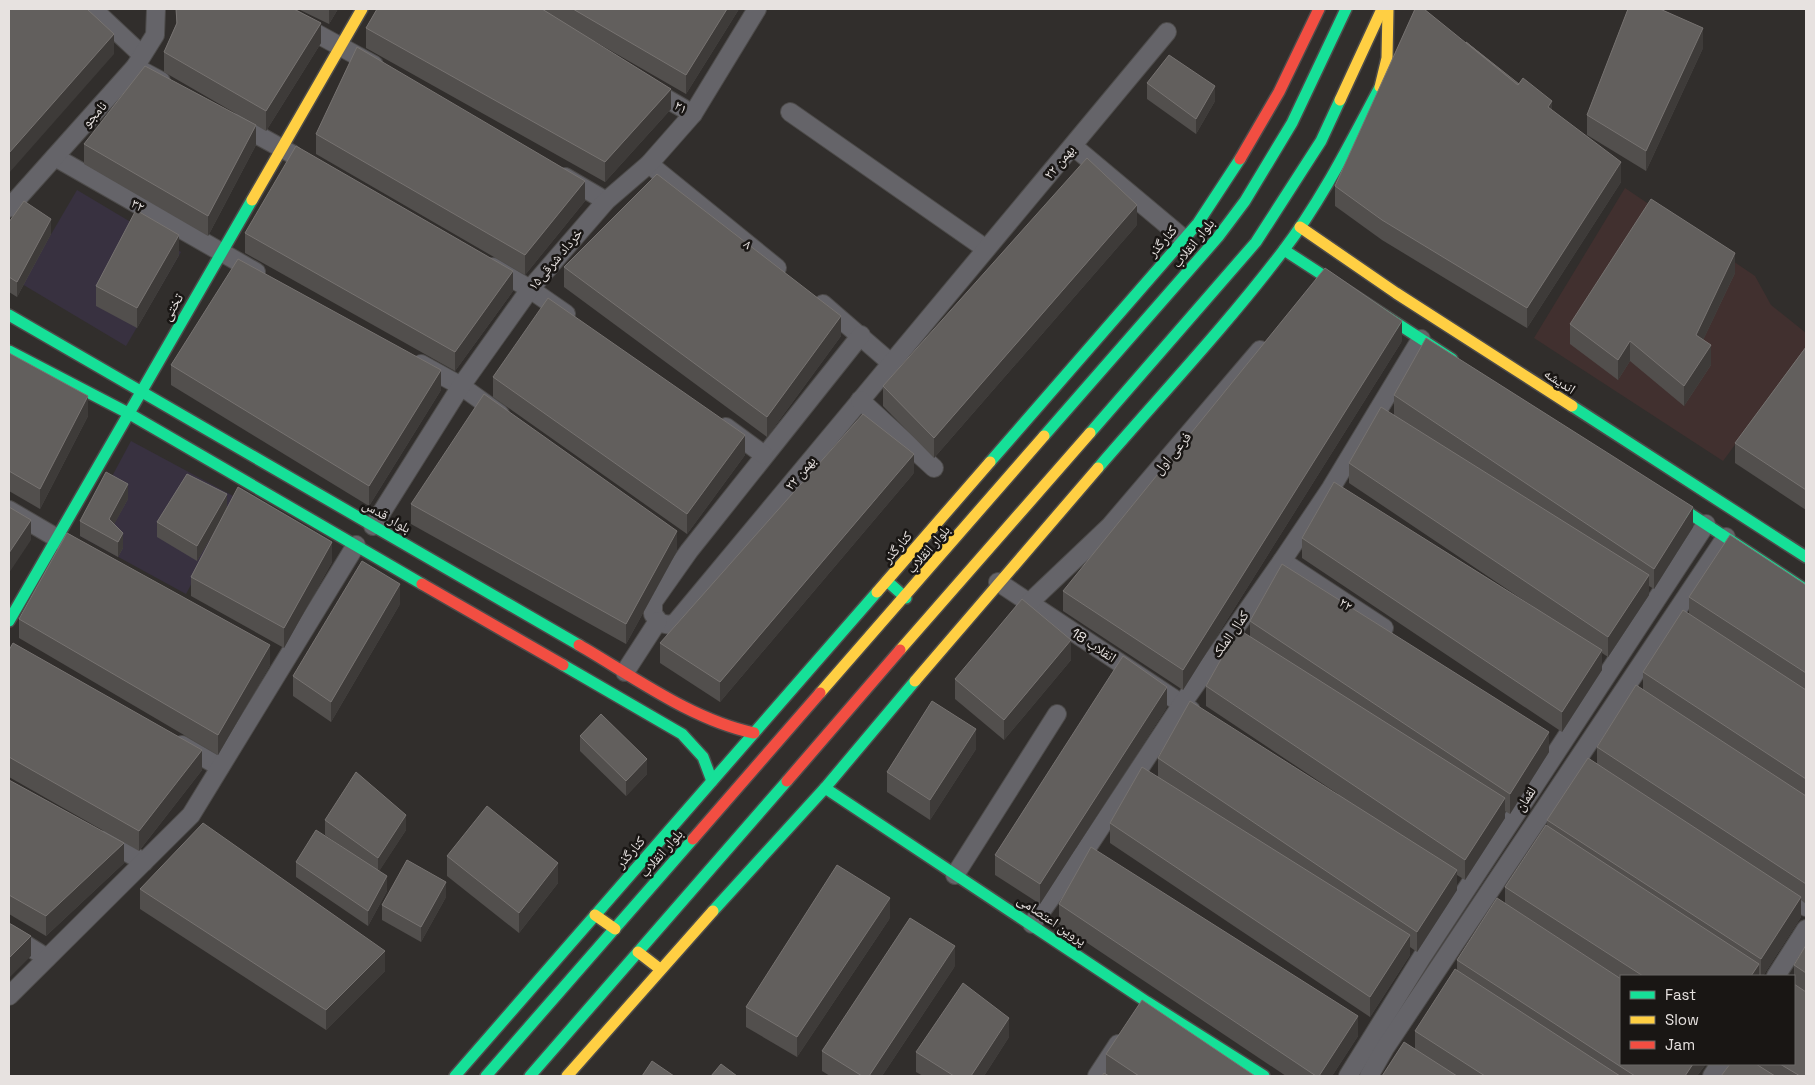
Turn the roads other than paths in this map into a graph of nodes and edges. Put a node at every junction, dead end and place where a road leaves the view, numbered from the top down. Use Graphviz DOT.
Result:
graph roads {
  1 [pos="93,9"];
  2 [pos="156,9"];
  3 [pos="272,9"];
  4 [pos="362,9"];
  5 [pos="757,9"];
  6 [pos="1319,9"];
  7 [pos="1346,9"];
  8 [pos="1382,9"];
  9 [pos="1388,9"];
  10 [pos="1167,32"];
  11 [pos="341,46"];
  12 [pos="139,61"];
  13 [pos="392,76"];
  14 [pos="633,79"];
  15 [pos="178,91"];
  16 [pos="790,112"];
  17 [pos="693,114"];
  18 [pos="222,115"];
  19 [pos="1073,146"];
  20 [pos="283,148"];
  21 [pos="55,157"];
  22 [pos="308,163"];
  23 [pos="650,164"];
  24 [pos="554,171"];
  25 [pos="606,201"];
  26 [pos="9,208"];
  27 [pos="1300,228"];
  28 [pos="1184,239"];
  29 [pos="1318,240"];
  30 [pos="986,249"];
  31 [pos="1284,250"];
  32 [pos="221,253"];
  33 [pos="479,260"];
  34 [pos="1303,263"];
  35 [pos="793,280"];
  36 [pos="272,282"];
  37 [pos="530,288"];
  38 [pos="808,293"];
  39 [pos="9,315"];
  40 [pos="579,323"];
  41 [pos="1274,335"];
  42 [pos="861,336"];
  43 [pos="1420,340"];
  44 [pos="9,351"];
  45 [pos="410,358"];
  46 [pos="891,363"];
  47 [pos="1462,366"];
  48 [pos="461,386"];
  49 [pos="141,391"];
  50 [pos="860,400"];
  51 [pos="1083,406"];
  52 [pos="128,413"];
  53 [pos="1374,415"];
  54 [pos="716,420"];
  55 [pos="1101,422"];
  56 [pos="516,426"];
  57 [pos="1390,426"];
  58 [pos="764,454"];
  59 [pos="934,468"];
  60 [pos="1331,488"];
  61 [pos="1658,492"];
  62 [pos="1347,499"];
  63 [pos="9,510"];
  64 [pos="1706,524"];
  65 [pos="373,526"];
  66 [pos="1726,537"];
  67 [pos="56,538"];
  68 [pos="673,540"];
  69 [pos="356,546"];
  70 [pos="689,551"];
  71 [pos="82,553"];
  72 [pos="1806,557"];
  73 [pos="1282,561"];
  74 [pos="887,581"];
  75 [pos="998,582"];
  76 [pos="1639,590"];
  77 [pos="1806,590"];
  78 [pos="906,598"];
  79 [pos="1656,600"];
  80 [pos="1030,602"];
  81 [pos="1671,619"];
  82 [pos="9,621"];
  83 [pos="658,621"];
  84 [pos="1688,630"];
  85 [pos="1230,635"];
  86 [pos="1397,637"];
  87 [pos="1122,640"];
  88 [pos="1246,645"];
  89 [pos="266,654"];
  90 [pos="1111,656"];
  91 [pos="1592,662"];
  92 [pos="284,663"];
  93 [pos="625,672"];
  94 [pos="1608,673"];
  95 [pos="1626,687"];
  96 [pos="611,694"];
  97 [pos="1642,698"];
  98 [pos="1182,704"];
  99 [pos="1057,714"];
  100 [pos="1207,720"];
  101 [pos="754,733"];
  102 [pos="1544,734"];
  103 [pos="170,739"];
  104 [pos="1561,745"];
  105 [pos="1579,757"];
  106 [pos="220,767"];
  107 [pos="1595,768"];
  108 [pos="1136,773"];
  109 [pos="712,781"];
  110 [pos="1153,784"];
  111 [pos="825,788"];
  112 [pos="1497,806"];
  113 [pos="1514,817"];
  114 [pos="1534,824"];
  115 [pos="93,833"];
  116 [pos="1551,835"];
  117 [pos="1085,851"];
  118 [pos="1101,861"];
  119 [pos="144,862"];
  120 [pos="955,875"];
  121 [pos="1451,876"];
  122 [pos="1766,880"];
  123 [pos="1468,886"];
  124 [pos="1485,898"];
  125 [pos="1806,907"];
  126 [pos="1501,909"];
  127 [pos="595,915"];
  128 [pos="1032,924"];
  129 [pos="615,929"];
  130 [pos="1806,929"];
  131 [pos="9,934"];
  132 [pos="1406,947"];
  133 [pos="638,952"];
  134 [pos="1422,957"];
  135 [pos="47,958"];
  136 [pos="1438,968"];
  137 [pos="660,969"];
  138 [pos="1777,975"];
  139 [pos="1454,979"];
  140 [pos="9,996"];
  141 [pos="1147,1002"];
  142 [pos="1357,1025"];
  143 [pos="1379,1042"];
  144 [pos="1400,1058"];
  145 [pos="1719,1065"];
  146 [pos="455,1076"];
  147 [pos="486,1076"];
  148 [pos="530,1076"];
  149 [pos="567,1076"];
  150 [pos="1097,1076"];
  151 [pos="1264,1076"];
  152 [pos="1348,1076"];
  153 [pos="1369,1076"];
  154 [pos="1712,1076"];
  1 -- 12 [label="street"];
  2 -- 12 [label="street, نامجو"];
  3 -- 11 [label="street"];
  4 -- 11 [label="main road, تختی"];
  5 -- 17 [label="street, ۱۵خرداد شرقی"];
  6 -- 28 [label="main road, کنارگذر"];
  7 -- 51 [label="main road, بلوار انقلاب"];
  8 -- 55 [label="main road"];
  9 -- 27 [label="main road"];
  10 -- 19 [label="street, ۲۲ بهمن"];
  11 -- 13 [label="street"];
  11 -- 20 [label="main road, تختی"];
  12 -- 15 [label="street"];
  12 -- 21 [label="street, نامجو"];
  14 -- 17 [label="street, ۲۱"];
  16 -- 30 [label="street"];
  17 -- 23 [label="street, ۱۵خرداد شرقی"];
  18 -- 20 [label="street"];
  19 -- 28 [label="street"];
  19 -- 30 [label="street, ۲۲ بهمن"];
  20 -- 22 [label="street"];
  20 -- 32 [label="main road, تختی"];
  21 -- 26 [label="street, نامجو"];
  21 -- 32 [label="street, ۳۲"];
  23 -- 25 [label="street, ۱۵خرداد شرقی"];
  23 -- 35 [label="street, ۸"];
  24 -- 25 [label="street"];
  25 -- 37 [label="street, ۱۵خرداد شرقی"];
  27 -- 29 [label="main road, اندیشه"];
  27 -- 31 [label="main road"];
  28 -- 74 [label="main road, کنارگذر"];
  29 -- 34 [label="main road"];
  29 -- 72 [label="main road, اندیشه"];
  30 -- 46 [label="street, ۲۲ بهمن"];
  31 -- 34 [label="main road"];
  31 -- 75 [label="main road"];
  32 -- 36 [label="street, ۳۲"];
  32 -- 49 [label="main road, تختی"];
  33 -- 37 [label="street"];
  34 -- 43 [label="main road"];
  37 -- 40 [label="street"];
  37 -- 48 [label="street, ۱۵خرداد شرقی"];
  38 -- 42 [label="street"];
  39 -- 49 [label="main road, بلوار قدس"];
  41 -- 80 [label="street, فرعی اول"];
  42 -- 46 [label="street"];
  42 -- 58 [label="street"];
  43 -- 47 [label="main road"];
  43 -- 53 [label="street, کمال الملک"];
  44 -- 52 [label="main road"];
  45 -- 48 [label="street"];
  46 -- 50 [label="street, ۲۲ بهمن"];
  48 -- 56 [label="street"];
  48 -- 65 [label="street, ۱۵خرداد شرقی"];
  49 -- 52 [label="main road, تختی"];
  49 -- 65 [label="main road, بلوار قدس"];
  50 -- 59 [label="street"];
  50 -- 83 [label="street, ۲۲ بهمن"];
  51 -- 55 [label="main road"];
  51 -- 78 [label="main road, بلوار انقلاب"];
  52 -- 67 [label="main road, تختی"];
  52 -- 69 [label="main road"];
  53 -- 57 [label="street"];
  53 -- 60 [label="street, کمال الملک"];
  54 -- 58 [label="street"];
  55 -- 133 [label="main road"];
  58 -- 70 [label="street"];
  60 -- 62 [label="street"];
  60 -- 73 [label="street, کمال الملک"];
  61 -- 64 [label="main road"];
  63 -- 67 [label="street"];
  64 -- 66 [label="main road"];
  64 -- 79 [label="street, لقمان"];
  65 -- 93 [label="main road, بلوار قدس"];
  66 -- 77 [label="main road"];
  66 -- 81 [label="street, لقمان"];
  67 -- 71 [label="street"];
  67 -- 82 [label="main road, تختی"];
  68 -- 70 [label="street"];
  69 -- 92 [label="street"];
  69 -- 96 [label="main road"];
  70 -- 83 [label="street"];
  73 -- 85 [label="street, کمال الملک"];
  73 -- 86 [label="street, ۲۲"];
  74 -- 78 [label="main road"];
  74 -- 101 [label="main road, کنارگذر"];
  75 -- 80 [label="street, انقلاب 18"];
  75 -- 111 [label="main road"];
  76 -- 79 [label="street"];
  78 -- 129 [label="main road, بلوار انقلاب"];
  79 -- 94 [label="street, لقمان"];
  80 -- 90 [label="street, انقلاب 18"];
  81 -- 84 [label="street"];
  81 -- 95 [label="street, لقمان"];
  83 -- 93 [label="street"];
  85 -- 88 [label="street"];
  85 -- 98 [label="street, کمال الملک"];
  87 -- 90 [label="street"];
  89 -- 92 [label="street"];
  90 -- 98 [label="street, انقلاب 18"];
  91 -- 94 [label="street"];
  92 -- 106 [label="street"];
  93 -- 96 [label="main road"];
  93 -- 101 [label="main road, بلوار قدس"];
  94 -- 104 [label="street, لقمان"];
  95 -- 97 [label="street"];
  95 -- 105 [label="street, لقمان"];
  96 -- 109 [label="main road"];
  98 -- 100 [label="street, انقلاب 18"];
  98 -- 108 [label="street, کمال الملک"];
  99 -- 120 [label="street"];
  101 -- 109 [label="main road, کنارگذر"];
  102 -- 104 [label="street"];
  103 -- 106 [label="street"];
  104 -- 113 [label="street, لقمان"];
  105 -- 107 [label="street"];
  105 -- 114 [label="street, لقمان"];
  106 -- 119 [label="street"];
  108 -- 110 [label="street"];
  108 -- 117 [label="street, کمال الملک"];
  109 -- 127 [label="main road, کنارگذر"];
  111 -- 120 [label="main road, پروین اعتصامی"];
  111 -- 137 [label="main road"];
  112 -- 113 [label="street"];
  113 -- 123 [label="street, لقمان"];
  114 -- 116 [label="street"];
  114 -- 124 [label="street, لقمان"];
  115 -- 119 [label="street"];
  117 -- 118 [label="street"];
  117 -- 128 [label="street, کمال الملک"];
  119 -- 135 [label="street"];
  120 -- 128 [label="main road, پروین اعتصامی"];
  121 -- 123 [label="street"];
  122 -- 125 [label="street"];
  123 -- 134 [label="street, لقمان"];
  124 -- 126 [label="street"];
  124 -- 136 [label="street, لقمان"];
  127 -- 129 [label="main road"];
  127 -- 146 [label="main road, کنارگذر"];
  128 -- 141 [label="main road, پروین اعتصامی"];
  129 -- 147 [label="main road, بلوار انقلاب"];
  130 -- 138 [label="street"];
  131 -- 135 [label="street"];
  132 -- 134 [label="street"];
  133 -- 137 [label="main road"];
  133 -- 148 [label="main road"];
  134 -- 143 [label="street, لقمان"];
  135 -- 140 [label="street"];
  136 -- 139 [label="street"];
  136 -- 143 [label="street, لقمان"];
  137 -- 149 [label="main road"];
  141 -- 150 [label="street"];
  141 -- 151 [label="main road, پروین اعتصامی"];
  142 -- 143 [label="street"];
  143 -- 144 [label="street"];
  143 -- 152 [label="street, لقمان"];
  143 -- 153 [label="street, لقمان"];
  145 -- 154 [label="street"];
}
